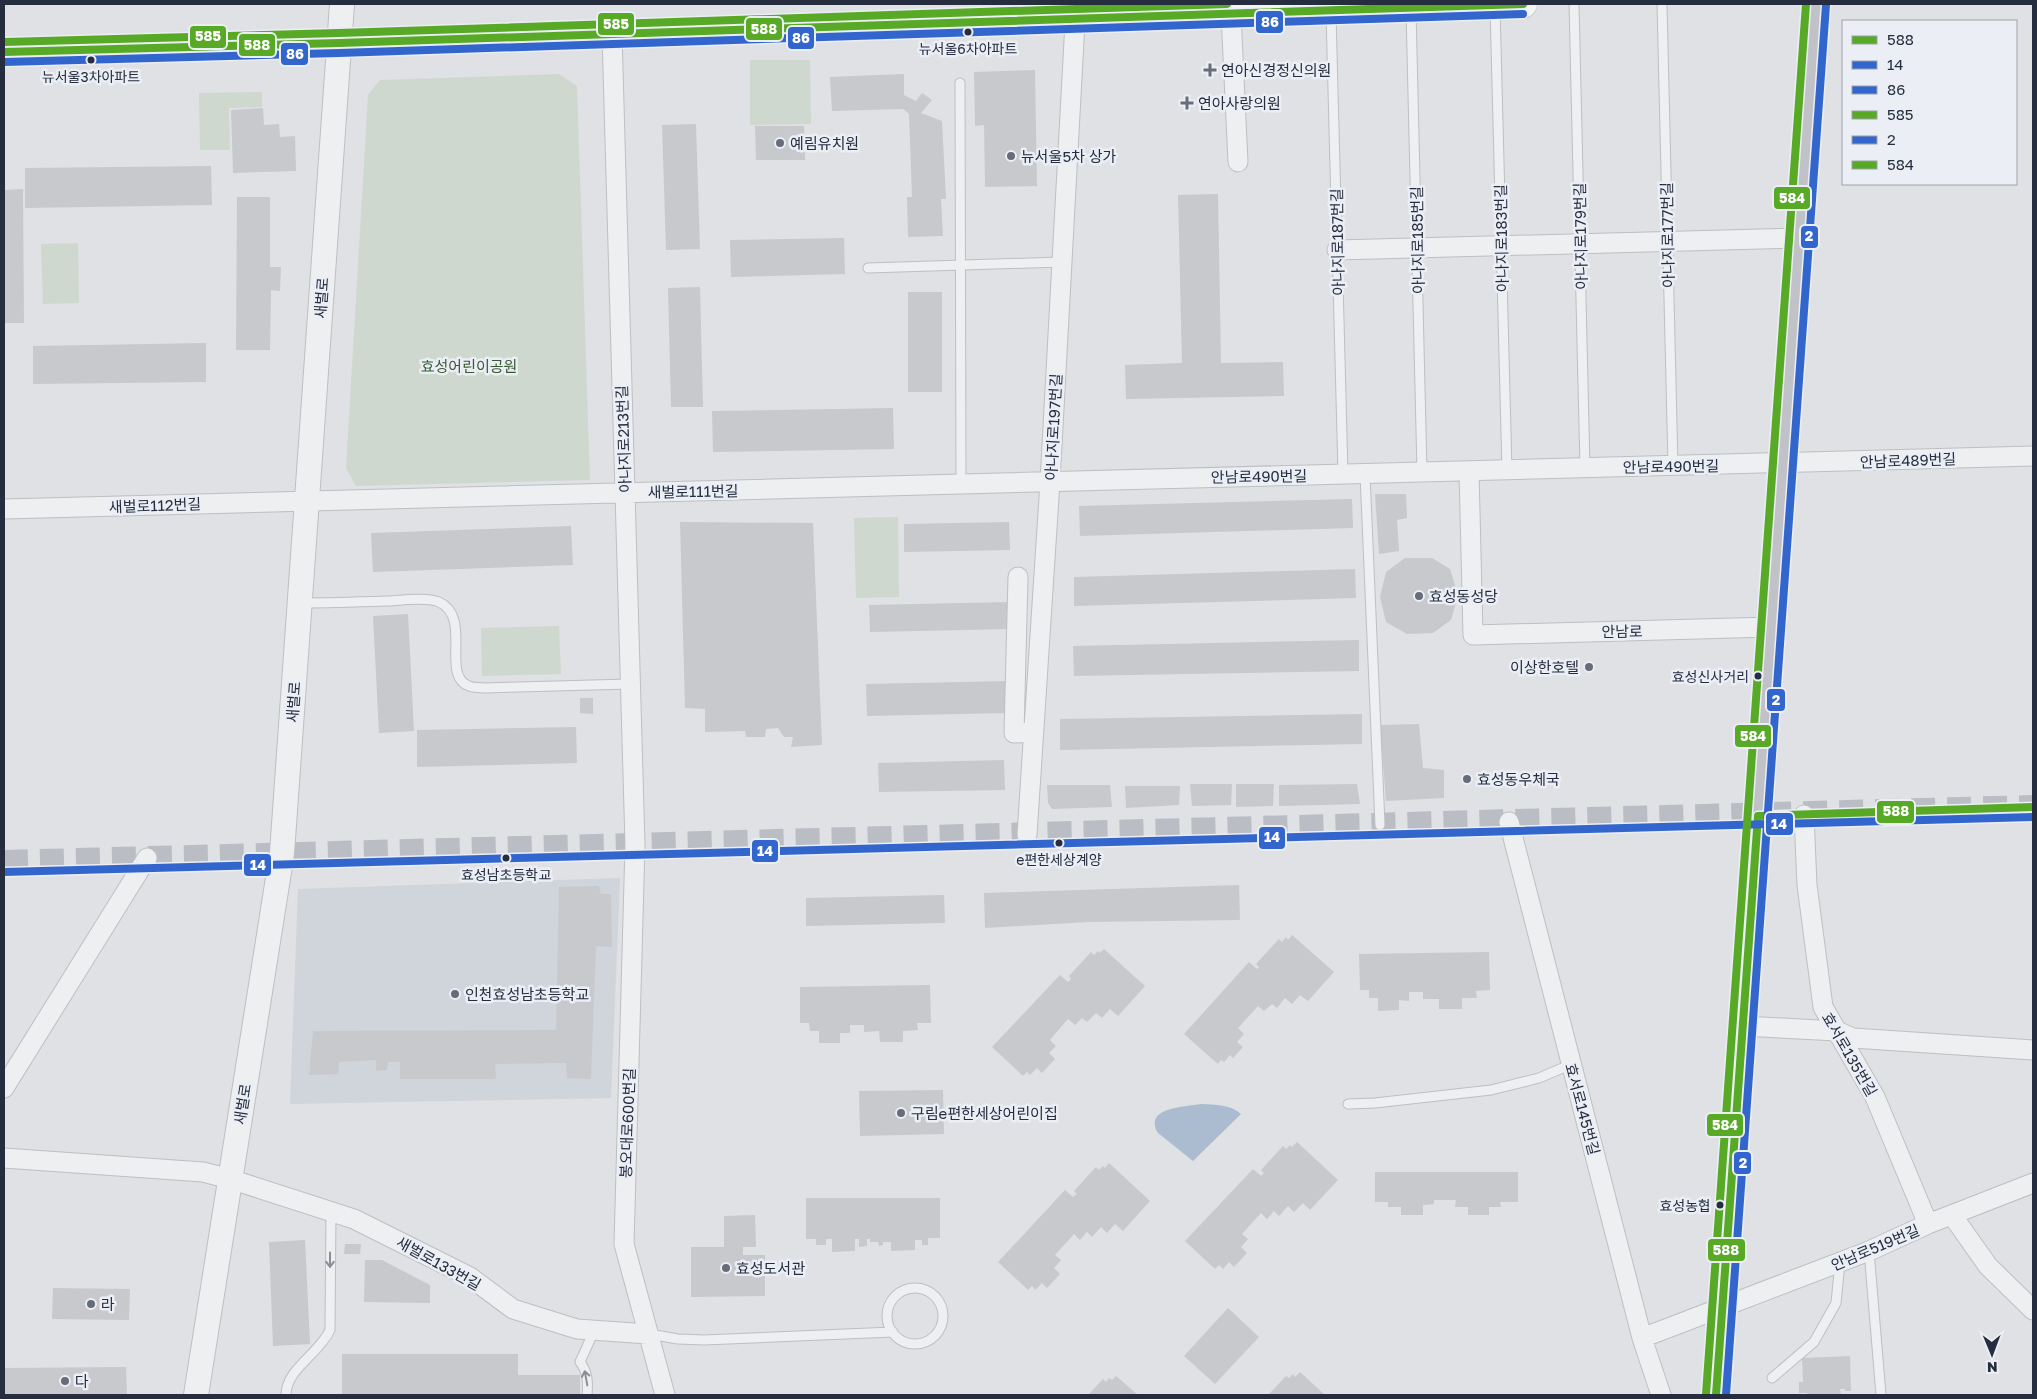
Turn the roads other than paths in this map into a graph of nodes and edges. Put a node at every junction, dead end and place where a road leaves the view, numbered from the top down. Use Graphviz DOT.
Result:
graph roads {
  1 [pos="342,4"];
  2 [pos="1523,4"];
  3 [pos="1574,4"];
  4 [pos="1662,4"];
  5 [pos="1816,4"];
  6 [pos="1495,5"];
  7 [pos="1411,8"];
  8 [pos="1331,10"];
  9 [pos="1076,11"];
  10 [pos="1231,14"];
  11 [pos="612,34"];
  12 [pos="339,43"];
  13 [pos="4,52"];
  14 [pos="960,83"];
  15 [pos="1238,162"];
  16 [pos="1799,238"];
  17 [pos="1668,242"];
  18 [pos="1580,244"];
  19 [pos="1502,246"];
  20 [pos="1417,248"];
  21 [pos="1337,250"];
  22 [pos="1062,262"];
  23 [pos="961,264"];
  24 [pos="868,268"];
  25 [pos="2033,456"];
  26 [pos="1783,464"];
  27 [pos="1673,466"];
  28 [pos="1586,468"];
  29 [pos="1507,470"];
  30 [pos="1469,471"];
  31 [pos="1422,472"];
  32 [pos="1343,474"];
  33 [pos="1365,474"];
  34 [pos="1050,482"];
  35 [pos="961,484"];
  36 [pos="624,492"];
  37 [pos="307,500"];
  38 [pos="4,509"];
  39 [pos="1018,577"];
  40 [pos="300,603"];
  41 [pos="1771,627"];
  42 [pos="630,684"];
  43 [pos="1033,732"];
  44 [pos="1804,814"];
  45 [pos="1509,822"];
  46 [pos="1380,826"];
  47 [pos="1027,834"];
  48 [pos="634,845"];
  49 [pos="148,858"];
  50 [pos="1743,1026"];
  51 [pos="1837,1031"];
  52 [pos="2033,1050"];
  53 [pos="1572,1064"];
  54 [pos="4,1088"];
  55 [pos="1348,1104"];
  56 [pos="4,1158"];
  57 [pos="230,1178"];
  58 [pos="2031,1187"];
  59 [pos="331,1211"];
  60 [pos="1952,1214"];
  61 [pos="1928,1224"];
  62 [pos="1869,1251"];
  63 [pos="1840,1262"];
  64 [pos="1723,1308"];
  65 [pos="2033,1310"];
  66 [pos="594,1330"];
  67 [pos="893,1332"];
  68 [pos="648,1334"];
  69 [pos="1642,1338"];
  70 [pos="1772,1378"];
  71 [pos="196,1395"];
  72 [pos="286,1395"];
  73 [pos="587,1395"];
  74 [pos="665,1395"];
  75 [pos="1661,1395"];
  76 [pos="1716,1395"];
  77 [pos="1881,1395"];
  1 -- 12 [label="street, 새벌로"];
  2 -- 6 [label="main road"];
  3 -- 18 [label="lane, 아나지로179번길"];
  4 -- 17 [label="lane, 아나지로177번길"];
  5 -- 16 [label="main road"];
  6 -- 7 [label="main road"];
  6 -- 19 [label="lane, 아나지로183번길"];
  7 -- 8 [label="main road"];
  7 -- 20 [label="lane, 아나지로185번길"];
  8 -- 10 [label="main road"];
  8 -- 21 [label="lane, 아나지로187번길"];
  9 -- 10 [label="main road"];
  9 -- 11 [label="main road"];
  9 -- 22 [label="street, 아나지로197번길"];
  10 -- 15 [label="street"];
  11 -- 12 [label="main road"];
  11 -- 36 [label="street, 아나지로213번길"];
  12 -- 13 [label="main road"];
  12 -- 37 [label="street, 새벌로"];
  14 -- 23 [label="lane"];
  16 -- 17 [label="street"];
  16 -- 26 [label="main road"];
  17 -- 18 [label="street"];
  17 -- 27 [label="lane, 아나지로177번길"];
  18 -- 19 [label="street"];
  18 -- 28 [label="lane, 아나지로179번길"];
  19 -- 20 [label="street"];
  19 -- 29 [label="lane, 아나지로183번길"];
  20 -- 21 [label="street"];
  20 -- 31 [label="lane, 아나지로185번길"];
  21 -- 32 [label="lane, 아나지로187번길"];
  22 -- 23 [label="lane"];
  22 -- 34 [label="street, 아나지로197번길"];
  23 -- 24 [label="lane"];
  23 -- 35 [label="lane"];
  25 -- 26 [label="street, 안남로489번길"];
  26 -- 27 [label="street, 안남로490번길"];
  26 -- 41 [label="main road"];
  27 -- 28 [label="street, 안남로490번길"];
  28 -- 29 [label="street, 안남로490번길"];
  29 -- 30 [label="street, 안남로490번길"];
  30 -- 31 [label="street, 안남로490번길"];
  30 -- 41 [label="street, 안남로"];
  31 -- 33 [label="street, 안남로490번길"];
  32 -- 33 [label="street, 안남로490번길"];
  32 -- 34 [label="street, 안남로490번길"];
  33 -- 46 [label="lane"];
  34 -- 35 [label="street, 새벌로111번길"];
  34 -- 43 [label="street, 아나지로197번길"];
  35 -- 36 [label="street, 새벌로111번길"];
  36 -- 37 [label="street, 새벌로111번길"];
  36 -- 42 [label="street, 아나지로213번길"];
  37 -- 38 [label="street, 새벌로112번길"];
  37 -- 40 [label="street, 새벌로"];
  39 -- 43 [label="street"];
  40 -- 42 [label="lane"];
  40 -- 57 [label="street, 새벌로"];
  41 -- 50 [label="main road"];
  42 -- 48 [label="street, 아나지로213번길"];
  43 -- 47 [label="street, 아나지로197번길"];
  44 -- 51 [label="street, 효서로135번길"];
  45 -- 53 [label="street, 효서로145번길"];
  48 -- 68 [label="street, 봉오대로600번길"];
  49 -- 54 [label="street"];
  50 -- 51 [label="street"];
  50 -- 64 [label="main road"];
  51 -- 52 [label="street"];
  51 -- 61 [label="street, 효서로135번길"];
  53 -- 55 [label="lane"];
  53 -- 69 [label="street, 효서로145번길"];
  56 -- 57 [label="street, 새벌로133번길"];
  57 -- 59 [label="street, 새벌로133번길"];
  57 -- 71 [label="street, 새벌로"];
  58 -- 60 [label="street, 안남로519번길"];
  59 -- 66 [label="street, 새벌로133번길"];
  59 -- 72 [label="lane, one-way"];
  60 -- 61 [label="street, 안남로519번길"];
  60 -- 65 [label="street"];
  61 -- 62 [label="street, 안남로519번길"];
  62 -- 63 [label="street, 안남로519번길"];
  62 -- 77 [label="lane"];
  63 -- 64 [label="street, 안남로519번길"];
  63 -- 70 [label="lane"];
  64 -- 69 [label="street, 안남로519번길"];
  64 -- 76 [label="main road"];
  66 -- 68 [label="street, 새벌로133번길"];
  73 -- 66 [label="lane, one-way"];
  67 -- 67 [label="lane"];
  67 -- 68 [label="lane"];
  68 -- 74 [label="street, 봉오대로600번길"];
  69 -- 75 [label="street, 효서로145번길"];
}
